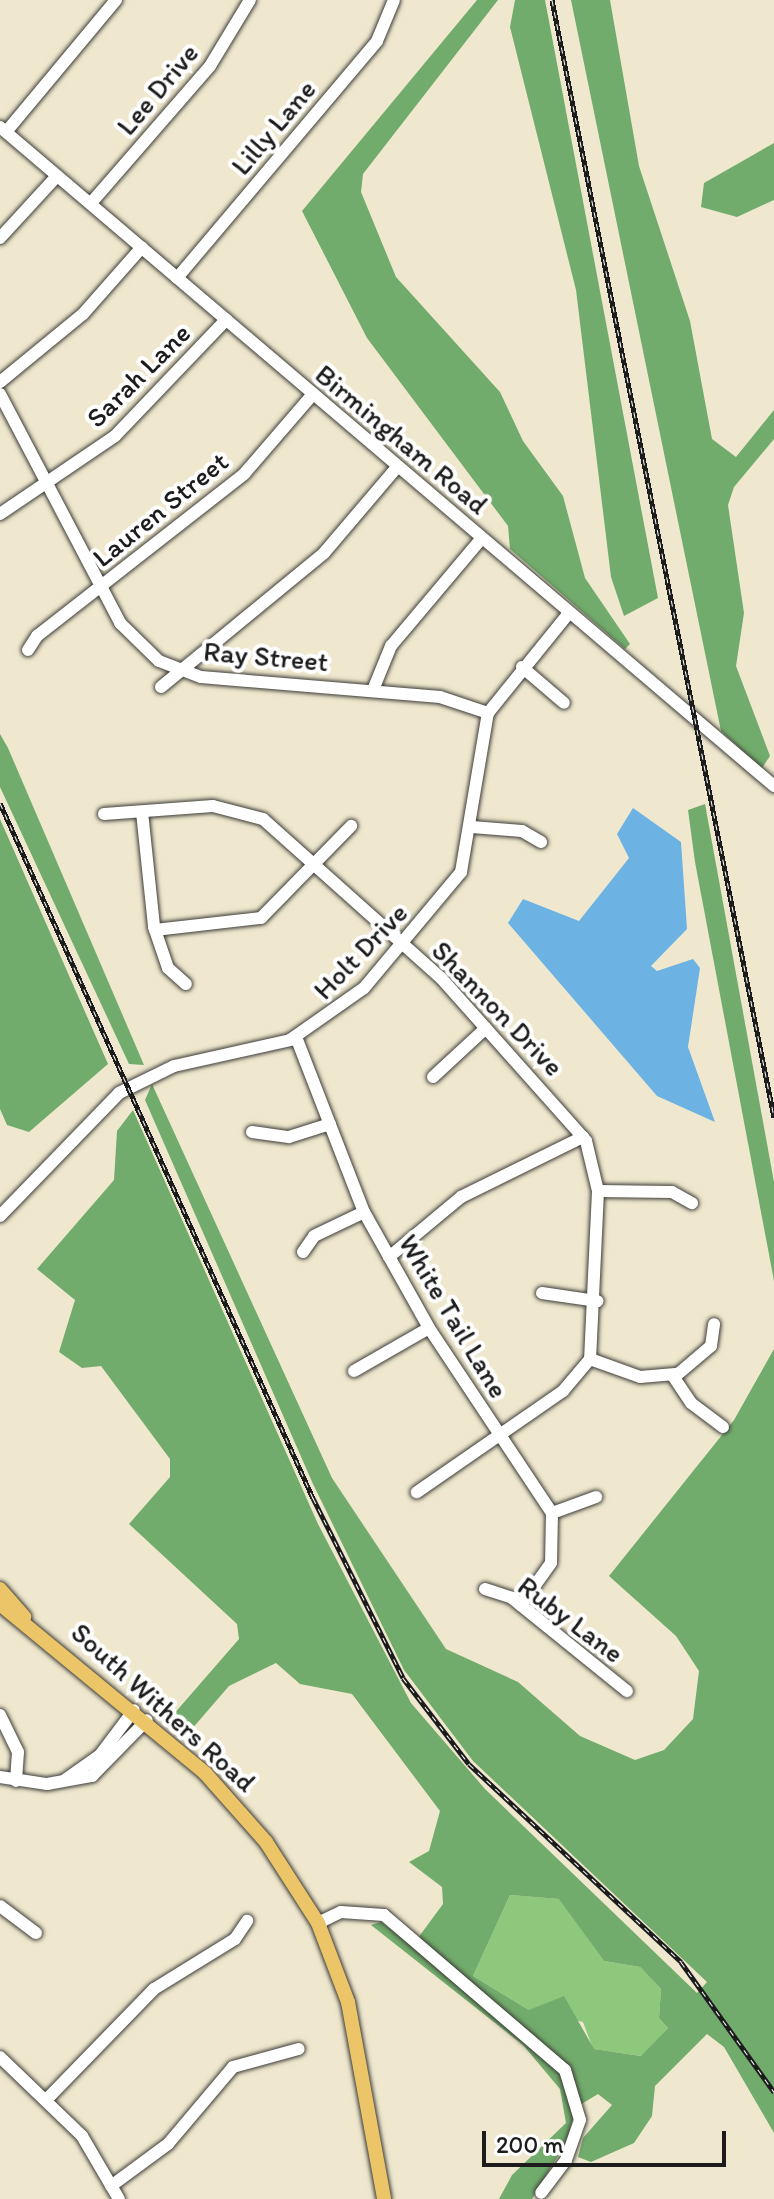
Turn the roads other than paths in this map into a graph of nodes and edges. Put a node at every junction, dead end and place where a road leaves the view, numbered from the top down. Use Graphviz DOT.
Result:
graph roads {
  1 [pos="116,0"];
  2 [pos="250,0"];
  3 [pos="394,0"];
  4 [pos="3,130"];
  5 [pos="57,176"];
  6 [pos="91,203"];
  7 [pos="0,238"];
  8 [pos="142,247"];
  9 [pos="177,278"];
  10 [pos="226,320"];
  11 [pos="0,382"];
  12 [pos="0,394"];
  13 [pos="313,394"];
  14 [pos="398,466"];
  15 [pos="46,485"];
  16 [pos="0,514"];
  17 [pos="482,538"];
  18 [pos="101,587"];
  19 [pos="569,613"];
  20 [pos="28,650"];
  21 [pos="522,667"];
  22 [pos="181,671"];
  23 [pos="161,687"];
  24 [pos="373,690"];
  25 [pos="564,703"];
  26 [pos="488,713"];
  27 [pos="774,786"];
  28 [pos="142,812"];
  29 [pos="104,814"];
  30 [pos="351,826"];
  31 [pos="472,827"];
  32 [pos="541,842"];
  33 [pos="315,865"];
  34 [pos="155,930"];
  35 [pos="403,944"];
  36 [pos="186,984"];
  37 [pos="486,1028"];
  38 [pos="296,1037"];
  39 [pos="433,1077"];
  40 [pos="330,1124"];
  41 [pos="252,1132"];
  42 [pos="583,1137"];
  43 [pos="598,1191"];
  44 [pos="692,1203"];
  45 [pos="2,1212"];
  46 [pos="364,1212"];
  47 [pos="303,1252"];
  48 [pos="389,1257"];
  49 [pos="542,1293"];
  50 [pos="597,1301"];
  51 [pos="714,1324"];
  52 [pos="429,1328"];
  53 [pos="590,1359"];
  54 [pos="354,1371"];
  55 [pos="673,1376"];
  56 [pos="723,1427"];
  57 [pos="499,1434"];
  58 [pos="417,1492"];
  59 [pos="596,1497"];
  60 [pos="552,1513"];
  61 [pos="0,1589"];
  62 [pos="485,1589"];
  63 [pos="0,1604"];
  64 [pos="521,1605"];
  65 [pos="24,1617"];
  66 [pos="627,1691"];
  67 [pos="134,1710"];
  68 [pos="0,1715"];
  69 [pos="147,1720"];
  70 [pos="0,1777"];
  71 [pos="65,1780"];
  72 [pos="16,1781"];
  73 [pos="0,1906"];
  74 [pos="247,1921"];
  75 [pos="318,1923"];
  76 [pos="36,1933"];
  77 [pos="299,2049"];
  78 [pos="0,2057"];
  79 [pos="49,2097"];
  80 [pos="111,2186"];
  81 [pos="541,2193"];
  82 [pos="119,2199"];
  83 [pos="384,2199"];
  1 -- 4 [label="street"];
  2 -- 6 [label="street, Lee Drive"];
  3 -- 9 [label="street, Lilly Lane"];
  4 -- 5 [label="street, Birmingham Road"];
  5 -- 6 [label="street, Birmingham Road"];
  5 -- 7 [label="street"];
  6 -- 8 [label="street, Birmingham Road"];
  8 -- 9 [label="street, Birmingham Road"];
  8 -- 11 [label="street"];
  9 -- 10 [label="street, Birmingham Road"];
  10 -- 13 [label="street, Birmingham Road"];
  10 -- 15 [label="street, Sarah Lane"];
  12 -- 15 [label="street, Ray Street"];
  13 -- 14 [label="street, Birmingham Road"];
  13 -- 18 [label="street, Lauren Street"];
  14 -- 17 [label="street, Birmingham Road"];
  14 -- 22 [label="street"];
  15 -- 16 [label="street, Sarah Lane"];
  15 -- 18 [label="street, Ray Street"];
  17 -- 19 [label="street, Birmingham Road"];
  17 -- 24 [label="street"];
  18 -- 20 [label="street, Lauren Street"];
  18 -- 22 [label="street, Ray Street"];
  19 -- 21 [label="street, Holt Drive"];
  19 -- 27 [label="street, Birmingham Road"];
  21 -- 25 [label="street"];
  21 -- 26 [label="street, Holt Drive"];
  22 -- 23 [label="street"];
  22 -- 24 [label="street, Ray Street"];
  24 -- 26 [label="street, Ray Street"];
  26 -- 31 [label="street, Holt Drive"];
  28 -- 29 [label="street, Shannon Drive"];
  28 -- 33 [label="street, Shannon Drive"];
  28 -- 34 [label="street"];
  30 -- 33 [label="street"];
  31 -- 32 [label="street"];
  31 -- 35 [label="street, Holt Drive"];
  33 -- 34 [label="street"];
  33 -- 35 [label="street, Shannon Drive"];
  34 -- 36 [label="street"];
  35 -- 37 [label="street, Shannon Drive"];
  35 -- 38 [label="street, Holt Drive"];
  37 -- 39 [label="street"];
  37 -- 42 [label="street, Shannon Drive"];
  38 -- 40 [label="street, White Tail Lane"];
  38 -- 45 [label="street, Holt Drive"];
  40 -- 41 [label="street"];
  40 -- 46 [label="street, White Tail Lane"];
  42 -- 43 [label="street, Shannon Drive"];
  42 -- 48 [label="street"];
  43 -- 44 [label="street"];
  43 -- 50 [label="street, Shannon Drive"];
  46 -- 47 [label="street"];
  46 -- 48 [label="street, White Tail Lane"];
  48 -- 52 [label="street, White Tail Lane"];
  49 -- 50 [label="street"];
  50 -- 53 [label="street, Shannon Drive"];
  51 -- 55 [label="street"];
  52 -- 54 [label="street"];
  52 -- 57 [label="street, White Tail Lane"];
  53 -- 55 [label="street"];
  53 -- 57 [label="street"];
  55 -- 56 [label="street"];
  57 -- 58 [label="street"];
  57 -- 60 [label="street, White Tail Lane"];
  59 -- 60 [label="street"];
  60 -- 64 [label="street"];
  61 -- 65 [label="main road, South Withers Road"];
  62 -- 64 [label="street, Ruby Lane"];
  63 -- 65 [label="main road, South Withers Road"];
  64 -- 66 [label="street, Ruby Lane"];
  65 -- 67 [label="main road, South Withers Road"];
  67 -- 69 [label="main road, South Withers Road"];
  67 -- 71 [label="street"];
  68 -- 72 [label="street"];
  69 -- 71 [label="street"];
  69 -- 75 [label="main road, South Withers Road"];
  70 -- 72 [label="street"];
  71 -- 72 [label="street"];
  73 -- 76 [label="street"];
  74 -- 79 [label="street"];
  75 -- 81 [label="street"];
  75 -- 83 [label="main road, South Withers Road"];
  77 -- 80 [label="street"];
  78 -- 79 [label="street"];
  79 -- 80 [label="street"];
  80 -- 82 [label="street"];
}
